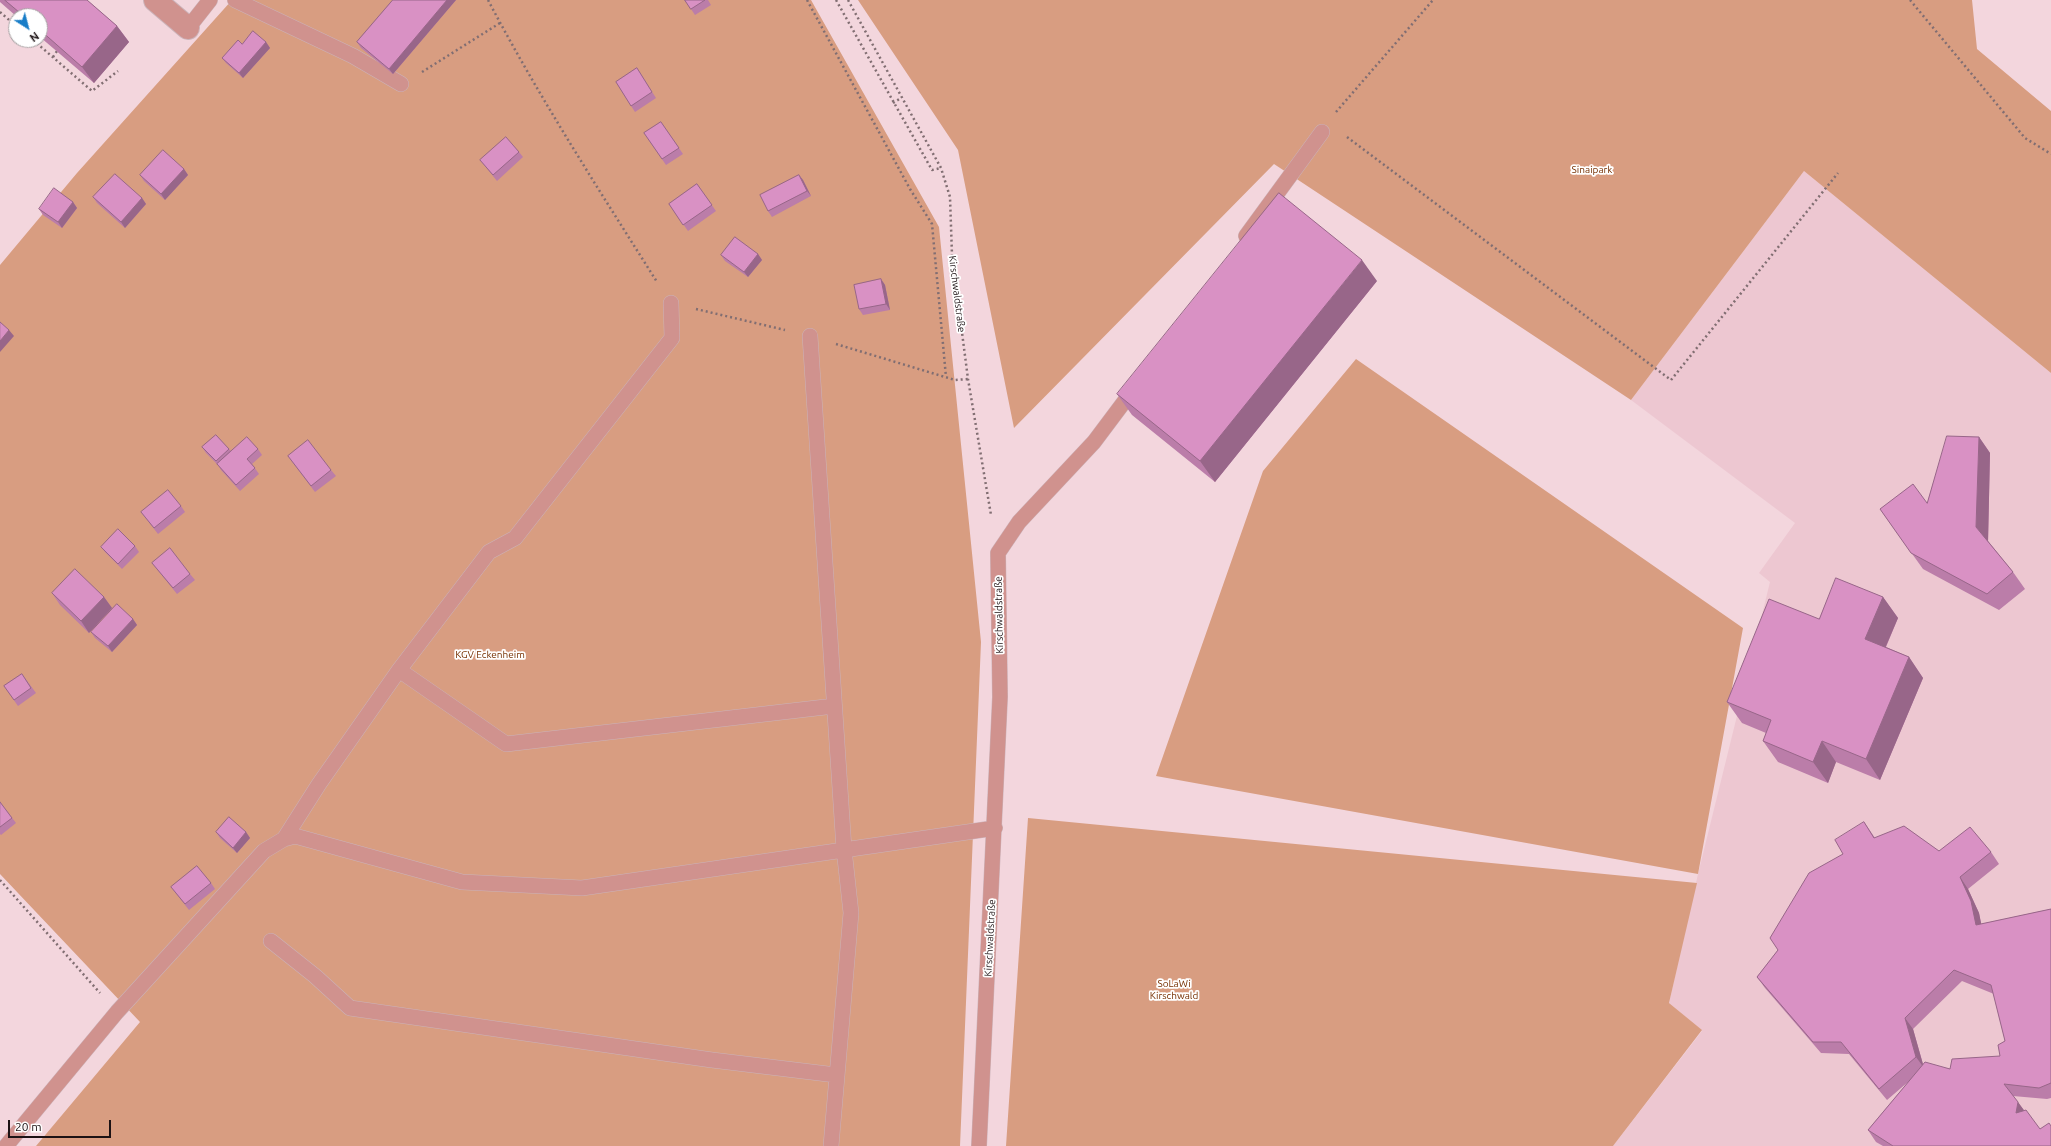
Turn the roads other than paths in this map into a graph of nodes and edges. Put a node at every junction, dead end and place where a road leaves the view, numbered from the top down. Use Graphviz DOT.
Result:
graph roads {
  1 [pos="154,0"];
  2 [pos="210,0"];
  3 [pos="235,0"];
  4 [pos="188,28"];
  5 [pos="401,84"];
  6 [pos="1325,127"];
  7 [pos="1237,247"];
  8 [pos="671,303"];
  9 [pos="810,336"];
  10 [pos="1144,376"];
  11 [pos="399,670"];
  12 [pos="834,706"];
  13 [pos="995,828"];
  14 [pos="284,839"];
  15 [pos="844,849"];
  16 [pos="271,941"];
  17 [pos="836,1075"];
  18 [pos="6,1146"];
  19 [pos="831,1146"];
  20 [pos="980,1146"];
  1 -- 4 [label="street"];
  2 -- 4 [label="lane"];
  3 -- 5 [label="lane"];
  6 -- 7 [label="lane"];
  8 -- 11 [label="lane"];
  9 -- 12 [label="lane"];
  10 -- 13 [label="lane, Kirschwaldstraße"];
  11 -- 12 [label="lane"];
  11 -- 14 [label="lane"];
  12 -- 15 [label="lane"];
  13 -- 15 [label="lane"];
  13 -- 20 [label="lane, Kirschwaldstraße"];
  14 -- 15 [label="lane"];
  14 -- 18 [label="lane"];
  15 -- 17 [label="lane"];
  16 -- 17 [label="lane"];
  17 -- 19 [label="lane"];
}
